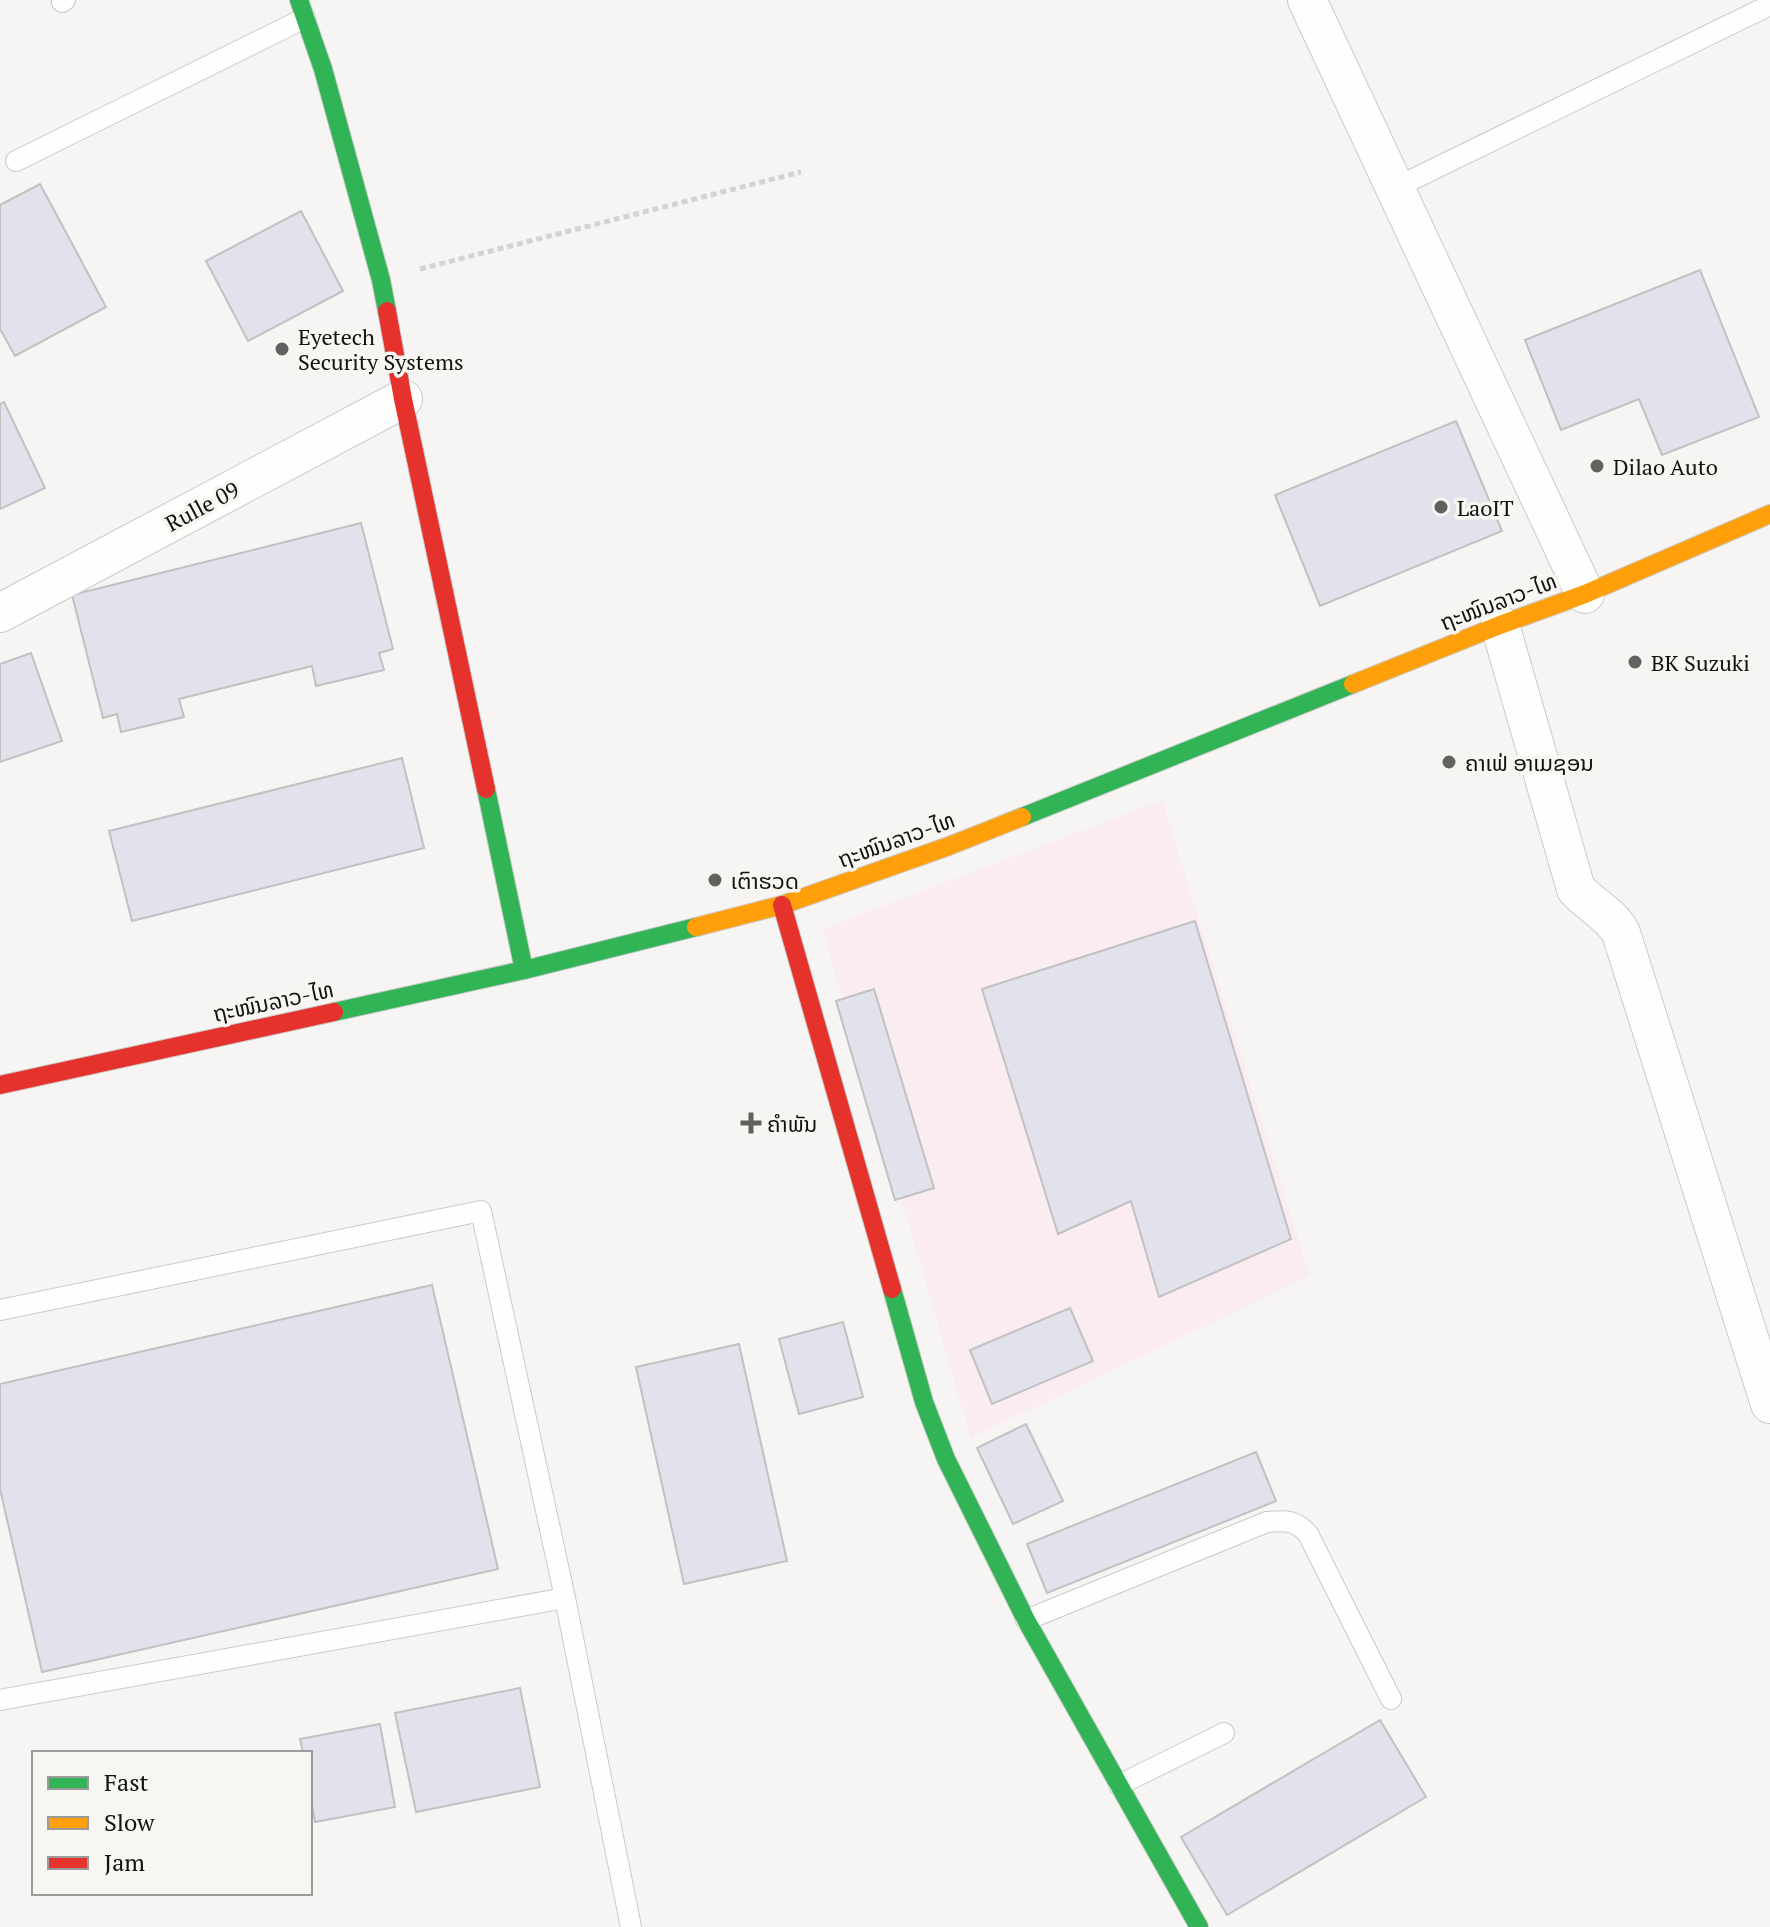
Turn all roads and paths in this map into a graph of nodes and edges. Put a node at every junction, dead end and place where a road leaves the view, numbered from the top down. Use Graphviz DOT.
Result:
graph roads {
  1 [pos="1307,0"];
  2 [pos="1770,5"];
  3 [pos="302,9"];
  4 [pos="16,161"];
  5 [pos="801,172"];
  6 [pos="1395,188"];
  7 [pos="381,280"];
  8 [pos="403,399"];
  9 [pos="1770,514"];
  10 [pos="1585,594"];
  11 [pos="0,613"];
  12 [pos="1500,625"];
  13 [pos="782,905"];
  14 [pos="524,970"];
  15 [pos="0,1085"];
  16 [pos="0,1310"];
  17 [pos="1770,1404"];
  18 [pos="565,1598"];
  19 [pos="1026,1620"];
  20 [pos="1391,1699"];
  21 [pos="0,1700"];
  22 [pos="1224,1733"];
  23 [pos="1119,1785"];
  24 [pos="631,1927"];
  25 [pos="1199,1927"];
  1 -- 6 [label="street"];
  2 -- 6 [label="lane"];
  3 -- 4 [label="lane"];
  3 -- 7 [label="street"];
  5 -- 7 [label="path"];
  6 -- 10 [label="street"];
  7 -- 8 [label="street"];
  8 -- 11 [label="street, Rulle 09"];
  8 -- 14 [label="street"];
  9 -- 10 [label="street, ຖະໜົນລາວ-ໄທ"];
  10 -- 12 [label="street, ຖະໜົນລາວ-ໄທ"];
  12 -- 13 [label="street, ຖະໜົນລາວ-ໄທ"];
  12 -- 17 [label="street"];
  13 -- 14 [label="street, ຖະໜົນລາວ-ໄທ"];
  13 -- 19 [label="street"];
  14 -- 15 [label="street, ຖະໜົນລາວ-ໄທ"];
  16 -- 18 [label="lane"];
  18 -- 21 [label="lane"];
  18 -- 24 [label="lane"];
  19 -- 20 [label="lane"];
  19 -- 23 [label="street"];
  22 -- 23 [label="lane"];
  23 -- 25 [label="street"];
}
